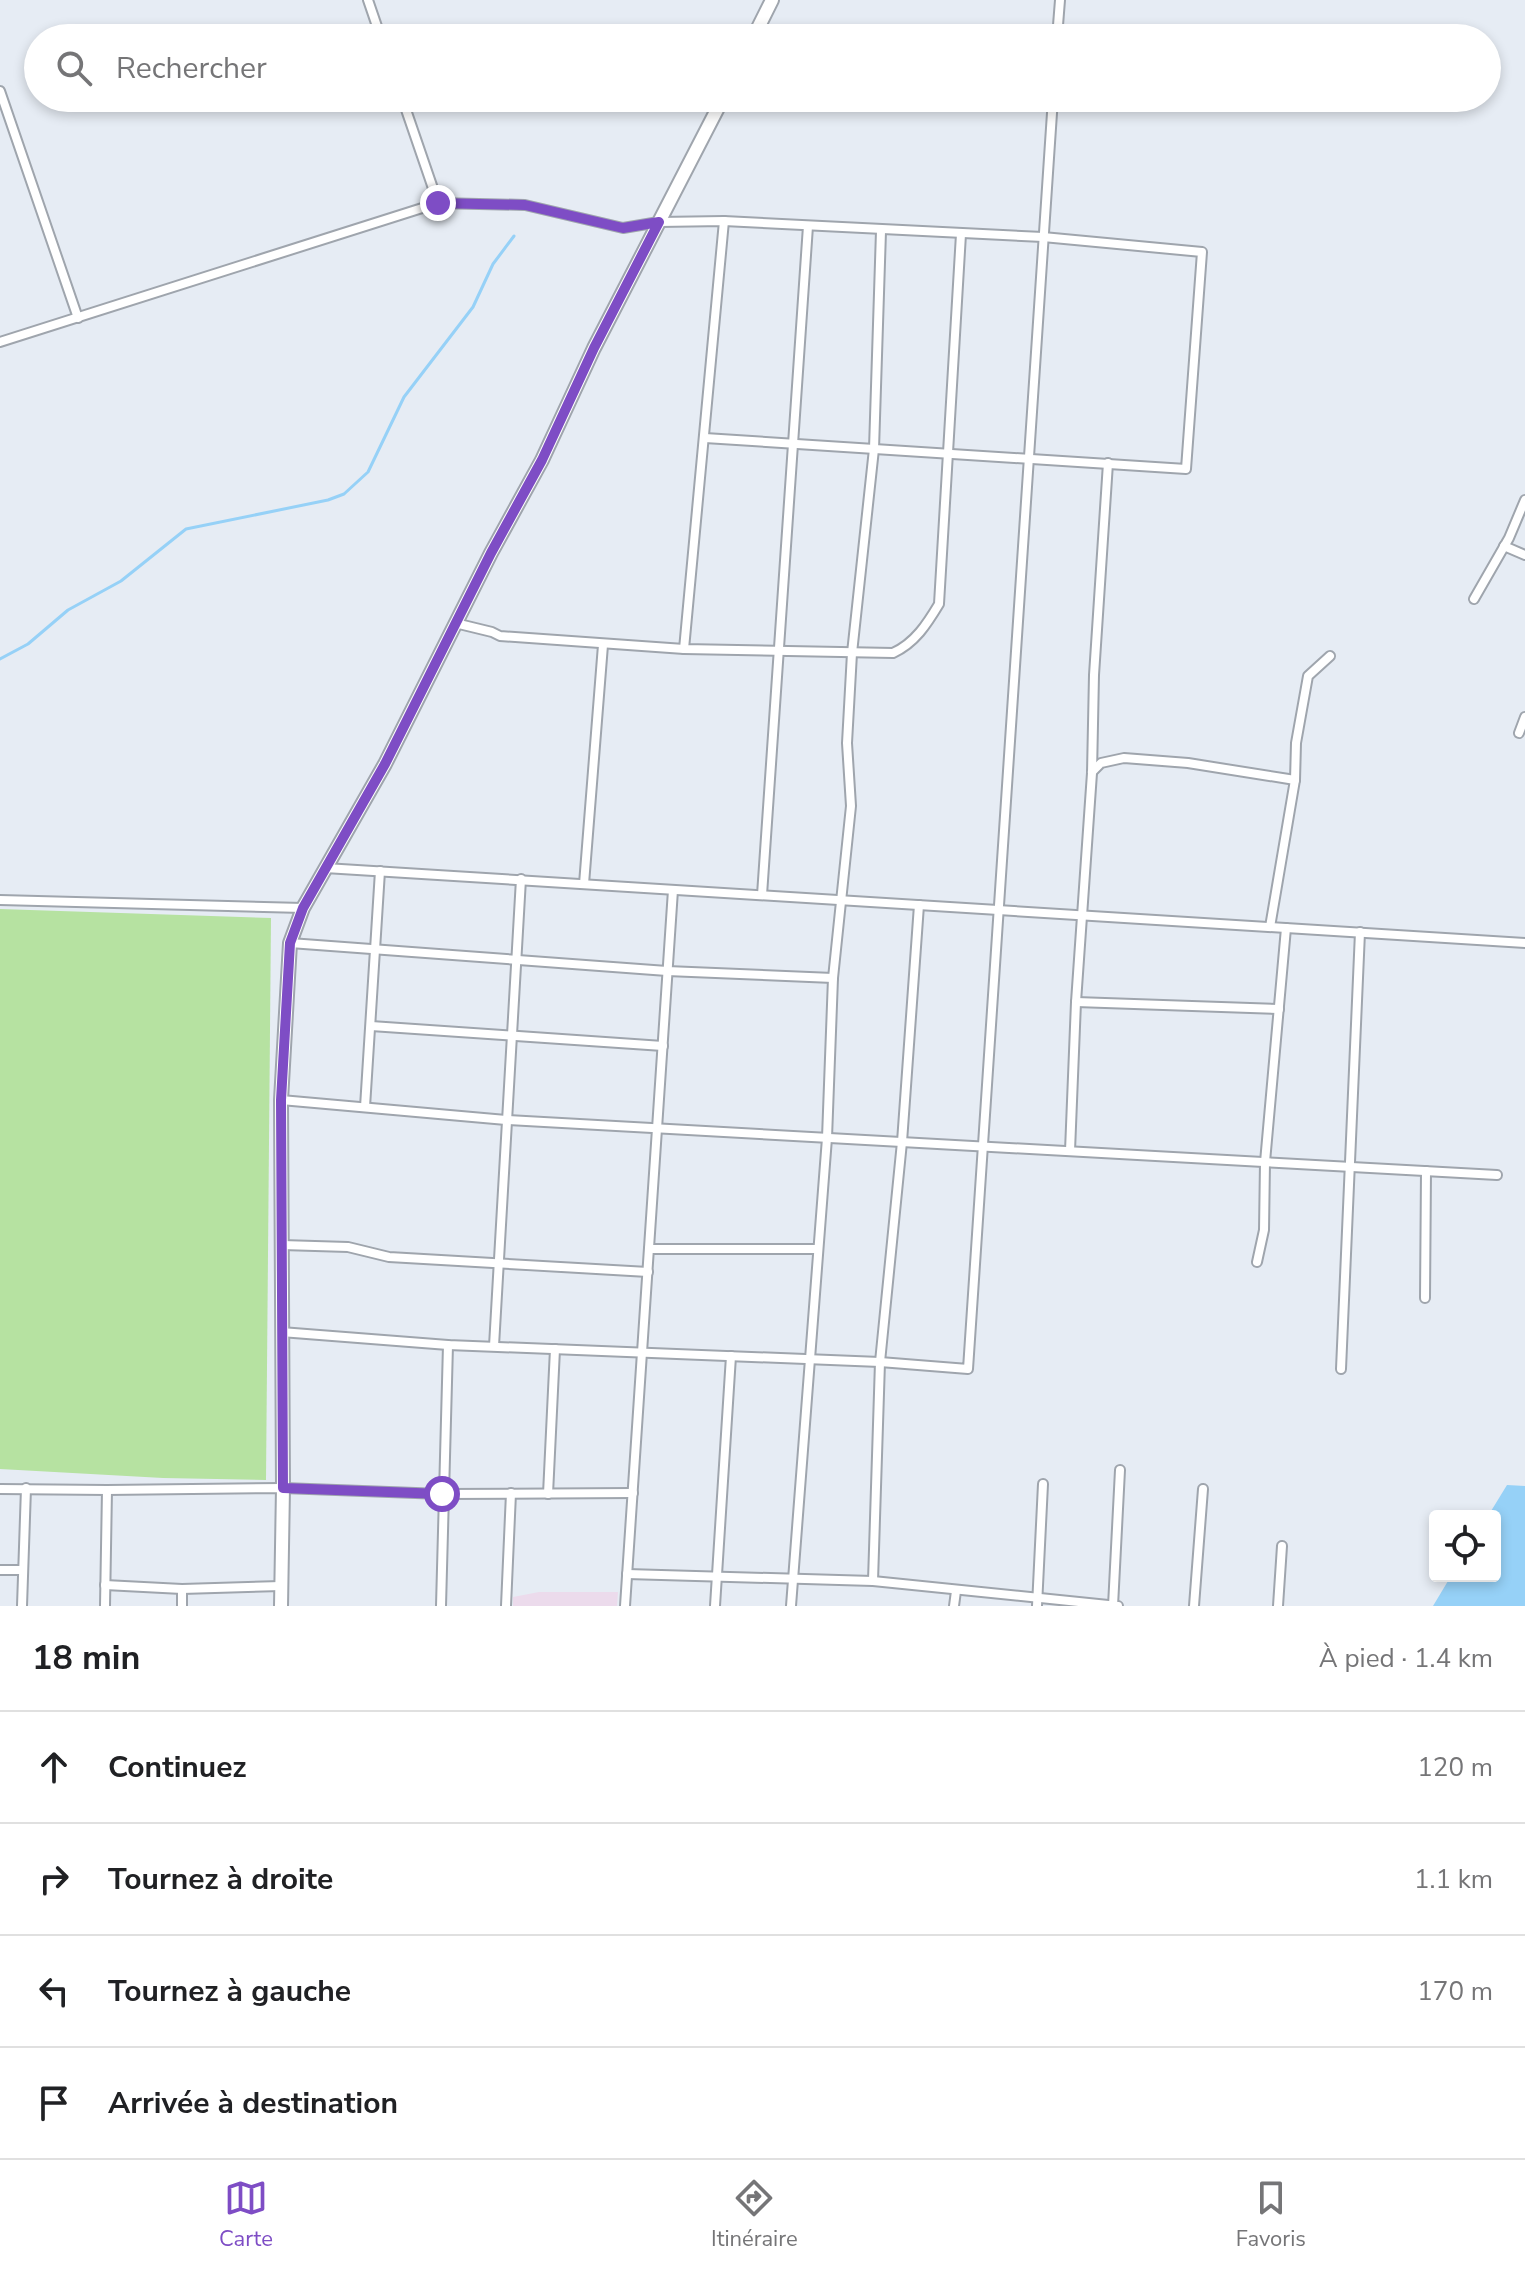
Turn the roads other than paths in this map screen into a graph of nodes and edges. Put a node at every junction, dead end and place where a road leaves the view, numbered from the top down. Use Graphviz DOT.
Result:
graph roads {
  1 [pos="368,0"];
  2 [pos="772,0"];
  3 [pos="1060,0"];
  4 [pos="376,24"];
  5 [pos="760,24"];
  6 [pos="1058,24"];
  7 [pos="0,91"];
  8 [pos="407,112"];
  9 [pos="716,112"];
  10 [pos="1052,112"];
  11 [pos="438,203"];
  12 [pos="724,221"];
  13 [pos="659,222"];
  14 [pos="808,226"];
  15 [pos="881,231"];
  16 [pos="961,234"];
  17 [pos="1043,237"];
  18 [pos="78,318"];
  19 [pos="0,342"];
  20 [pos="705,438"];
  21 [pos="791,445"];
  22 [pos="874,449"];
  23 [pos="947,453"];
  24 [pos="1028,459"];
  25 [pos="1108,463"];
  26 [pos="1525,500"];
  27 [pos="1504,546"];
  28 [pos="1525,555"];
  29 [pos="1474,599"];
  30 [pos="455,623"];
  31 [pos="603,645"];
  32 [pos="684,649"];
  33 [pos="779,652"];
  34 [pos="852,653"];
  35 [pos="1330,656"];
  36 [pos="1525,717"];
  37 [pos="1519,733"];
  38 [pos="1092,773"];
  39 [pos="1295,780"];
  40 [pos="325,868"];
  41 [pos="380,871"];
  42 [pos="521,879"];
  43 [pos="584,884"];
  44 [pos="673,890"];
  45 [pos="762,895"];
  46 [pos="0,900"];
  47 [pos="842,900"];
  48 [pos="919,905"];
  49 [pos="303,908"];
  50 [pos="998,910"];
  51 [pos="1080,915"];
  52 [pos="1270,927"];
  53 [pos="1286,928"];
  54 [pos="1360,932"];
  55 [pos="290,943"];
  56 [pos="1525,943"];
  57 [pos="374,951"];
  58 [pos="516,960"];
  59 [pos="667,971"];
  60 [pos="833,978"];
  61 [pos="1076,1002"];
  62 [pos="1279,1009"];
  63 [pos="371,1026"];
  64 [pos="512,1037"];
  65 [pos="663,1046"];
  66 [pos="281,1100"];
  67 [pos="365,1107"];
  68 [pos="506,1120"];
  69 [pos="657,1128"];
  70 [pos="827,1138"];
  71 [pos="902,1142"];
  72 [pos="983,1146"];
  73 [pos="1070,1151"];
  74 [pos="1265,1162"];
  75 [pos="1350,1167"];
  76 [pos="1426,1171"];
  77 [pos="1497,1175"];
  78 [pos="282,1245"];
  79 [pos="649,1249"];
  80 [pos="817,1249"];
  81 [pos="1257,1262"];
  82 [pos="499,1263"];
  83 [pos="648,1272"];
  84 [pos="1425,1298"];
  85 [pos="281,1332"];
  86 [pos="448,1345"];
  87 [pos="494,1346"];
  88 [pos="555,1349"];
  89 [pos="642,1352"];
  90 [pos="731,1356"];
  91 [pos="811,1360"];
  92 [pos="880,1362"];
  93 [pos="1341,1369"];
  94 [pos="1120,1470"];
  95 [pos="1043,1484"];
  96 [pos="26,1488"];
  97 [pos="283,1488"];
  98 [pos="0,1489"];
  99 [pos="1203,1489"];
  100 [pos="107,1490"];
  101 [pos="511,1493"];
  102 [pos="633,1493"];
  103 [pos="442,1494"];
  104 [pos="548,1494"];
  105 [pos="1282,1546"];
  106 [pos="0,1570"];
  107 [pos="23,1570"];
  108 [pos="627,1574"];
  109 [pos="718,1576"];
  110 [pos="793,1578"];
  111 [pos="873,1581"];
  112 [pos="105,1585"];
  113 [pos="281,1586"];
  114 [pos="182,1589"];
  115 [pos="956,1591"];
  116 [pos="1037,1602"];
  117 [pos="22,1606"];
  118 [pos="105,1606"];
  119 [pos="182,1606"];
  120 [pos="281,1606"];
  121 [pos="441,1606"];
  122 [pos="506,1606"];
  123 [pos="625,1606"];
  124 [pos="715,1606"];
  125 [pos="791,1606"];
  126 [pos="954,1606"];
  127 [pos="1115,1606"];
  128 [pos="1194,1606"];
  129 [pos="1278,1606"];
  1 -- 4 [label="street"];
  2 -- 5 [label="street"];
  3 -- 6 [label="street"];
  7 -- 18 [label="street"];
  8 -- 11 [label="street"];
  9 -- 13 [label="street"];
  10 -- 17 [label="street"];
  11 -- 13 [label="street"];
  11 -- 18 [label="street"];
  12 -- 13 [label="street"];
  12 -- 14 [label="street"];
  12 -- 20 [label="street"];
  13 -- 30 [label="street"];
  14 -- 15 [label="street"];
  14 -- 21 [label="street"];
  15 -- 16 [label="street"];
  15 -- 22 [label="street"];
  16 -- 17 [label="street"];
  16 -- 23 [label="street"];
  17 -- 24 [label="street"];
  17 -- 25 [label="street"];
  18 -- 19 [label="street"];
  20 -- 21 [label="street"];
  20 -- 32 [label="street"];
  21 -- 22 [label="street"];
  21 -- 33 [label="street"];
  22 -- 23 [label="street"];
  22 -- 34 [label="street"];
  23 -- 24 [label="street"];
  23 -- 34 [label="street"];
  24 -- 25 [label="street"];
  24 -- 50 [label="street"];
  25 -- 38 [label="street"];
  26 -- 27 [label="street"];
  27 -- 28 [label="street"];
  27 -- 29 [label="street"];
  30 -- 31 [label="street"];
  30 -- 40 [label="street"];
  31 -- 32 [label="street"];
  31 -- 43 [label="street"];
  32 -- 33 [label="street"];
  33 -- 34 [label="street"];
  33 -- 45 [label="street"];
  34 -- 47 [label="street"];
  35 -- 39 [label="street"];
  36 -- 37 [label="street"];
  38 -- 39 [label="street"];
  38 -- 51 [label="street"];
  39 -- 52 [label="street"];
  40 -- 41 [label="street"];
  40 -- 49 [label="street"];
  41 -- 42 [label="street"];
  41 -- 57 [label="street"];
  42 -- 43 [label="street"];
  42 -- 58 [label="street"];
  43 -- 44 [label="street"];
  44 -- 45 [label="street"];
  44 -- 59 [label="street"];
  45 -- 47 [label="street"];
  46 -- 49 [label="street"];
  47 -- 48 [label="street"];
  47 -- 60 [label="street"];
  48 -- 50 [label="street"];
  48 -- 71 [label="street"];
  49 -- 55 [label="street"];
  50 -- 51 [label="street"];
  50 -- 72 [label="street"];
  51 -- 52 [label="street"];
  51 -- 61 [label="street"];
  52 -- 53 [label="street"];
  53 -- 54 [label="street"];
  53 -- 62 [label="street"];
  54 -- 56 [label="street"];
  54 -- 75 [label="street"];
  55 -- 57 [label="street"];
  55 -- 66 [label="street"];
  57 -- 58 [label="street"];
  57 -- 63 [label="street"];
  58 -- 59 [label="street"];
  58 -- 64 [label="street"];
  59 -- 60 [label="street"];
  59 -- 65 [label="street"];
  60 -- 70 [label="street"];
  61 -- 62 [label="street"];
  61 -- 73 [label="street"];
  62 -- 74 [label="street"];
  63 -- 64 [label="street"];
  63 -- 67 [label="street"];
  64 -- 65 [label="street"];
  64 -- 68 [label="street"];
  65 -- 69 [label="street"];
  66 -- 67 [label="street"];
  66 -- 78 [label="street"];
  67 -- 68 [label="street"];
  68 -- 69 [label="street"];
  68 -- 82 [label="street"];
  69 -- 70 [label="street"];
  69 -- 79 [label="street"];
  70 -- 71 [label="street"];
  70 -- 80 [label="street"];
  71 -- 72 [label="street"];
  71 -- 92 [label="street"];
  72 -- 73 [label="street"];
  72 -- 92 [label="street"];
  73 -- 74 [label="street"];
  74 -- 75 [label="street"];
  74 -- 81 [label="street"];
  75 -- 76 [label="street"];
  75 -- 93 [label="street"];
  76 -- 77 [label="street"];
  76 -- 84 [label="street"];
  78 -- 82 [label="street"];
  78 -- 85 [label="street"];
  79 -- 80 [label="street"];
  79 -- 83 [label="street"];
  80 -- 91 [label="street"];
  82 -- 83 [label="street"];
  82 -- 87 [label="street"];
  83 -- 89 [label="street"];
  85 -- 86 [label="street"];
  85 -- 97 [label="street"];
  86 -- 87 [label="street"];
  86 -- 103 [label="street"];
  87 -- 88 [label="street"];
  88 -- 89 [label="street"];
  88 -- 104 [label="street"];
  89 -- 90 [label="street"];
  89 -- 102 [label="street"];
  90 -- 91 [label="street"];
  90 -- 109 [label="street"];
  91 -- 92 [label="street"];
  91 -- 110 [label="street"];
  92 -- 111 [label="street"];
  94 -- 127 [label="street"];
  95 -- 116 [label="street"];
  96 -- 98 [label="street"];
  96 -- 100 [label="street"];
  96 -- 107 [label="street"];
  97 -- 100 [label="street"];
  97 -- 103 [label="street"];
  97 -- 113 [label="street"];
  99 -- 128 [label="street"];
  100 -- 112 [label="street"];
  101 -- 103 [label="street"];
  101 -- 104 [label="street"];
  101 -- 122 [label="street"];
  102 -- 104 [label="street"];
  102 -- 108 [label="street"];
  103 -- 121 [label="street"];
  105 -- 129 [label="street"];
  106 -- 107 [label="street"];
  107 -- 117 [label="street"];
  108 -- 109 [label="street"];
  108 -- 123 [label="street"];
  109 -- 110 [label="street"];
  109 -- 124 [label="street"];
  110 -- 111 [label="street"];
  110 -- 125 [label="street"];
  111 -- 115 [label="street"];
  112 -- 114 [label="street"];
  112 -- 118 [label="street"];
  113 -- 114 [label="street"];
  113 -- 120 [label="street"];
  114 -- 119 [label="street"];
  115 -- 116 [label="street"];
  115 -- 126 [label="street"];
  116 -- 127 [label="street"];
}
